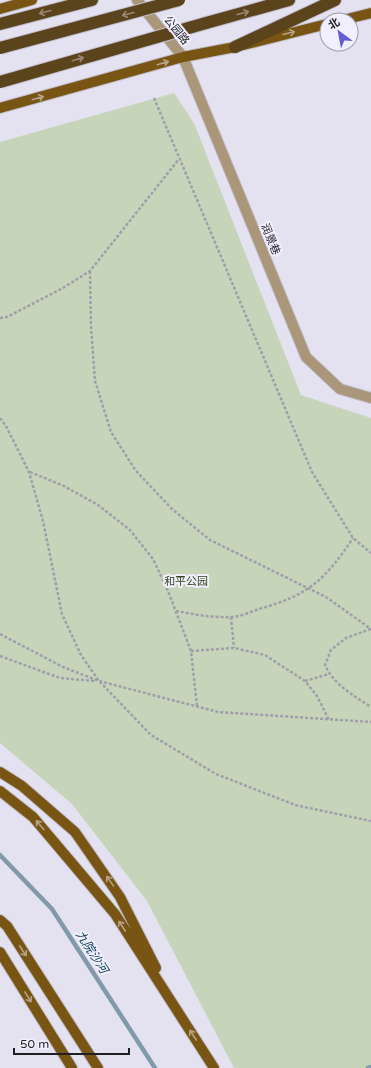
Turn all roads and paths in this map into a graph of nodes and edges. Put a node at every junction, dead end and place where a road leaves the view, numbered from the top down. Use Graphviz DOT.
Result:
graph roads {
  1 [pos="32,0"];
  2 [pos="137,0"];
  3 [pos="180,0"];
  4 [pos="289,0"];
  5 [pos="335,0"];
  6 [pos="87,1"];
  7 [pos="0,9"];
  8 [pos="371,13"];
  9 [pos="359,16"];
  10 [pos="0,24"];
  11 [pos="319,26"];
  12 [pos="235,46"];
  13 [pos="0,48"];
  14 [pos="183,57"];
  15 [pos="0,82"];
  16 [pos="154,98"];
  17 [pos="0,108"];
  18 [pos="179,159"];
  19 [pos="90,271"];
  20 [pos="0,318"];
  21 [pos="371,398"];
  22 [pos="0,418"];
  23 [pos="29,472"];
  24 [pos="353,538"];
  25 [pos="371,553"];
  26 [pos="309,589"];
  27 [pos="176,611"];
  28 [pos="231,617"];
  29 [pos="371,629"];
  30 [pos="0,634"];
  31 [pos="234,648"];
  32 [pos="191,651"];
  33 [pos="0,656"];
  34 [pos="329,674"];
  35 [pos="99,681"];
  36 [pos="305,681"];
  37 [pos="198,706"];
  38 [pos="371,707"];
  39 [pos="328,720"];
  40 [pos="371,722"];
  41 [pos="0,772"];
  42 [pos="0,791"];
  43 [pos="371,821"];
  44 [pos="0,920"];
  45 [pos="0,952"];
  46 [pos="180,1015"];
  47 [pos="72,1068"];
  48 [pos="98,1068"];
  49 [pos="214,1068"];
  1 -- 7 [label="main road"];
  2 -- 14 [label="street, 公园路"];
  3 -- 13 [label="highway, one-way, bridge"];
  15 -- 4 [label="highway, one-way, bridge"];
  5 -- 12 [label="highway"];
  6 -- 10 [label="highway, one-way"];
  8 -- 9 [label="main road"];
  12 -- 11 [label="main road, one-way"];
  12 -- 14 [label="main road"];
  17 -- 14 [label="main road, one-way"];
  14 -- 21 [label="street, 润景巷"];
  16 -- 18 [label="path"];
  18 -- 19 [label="path"];
  18 -- 24 [label="path"];
  19 -- 20 [label="path"];
  19 -- 26 [label="path"];
  22 -- 23 [label="path"];
  23 -- 27 [label="path"];
  23 -- 35 [label="path"];
  24 -- 25 [label="path"];
  24 -- 26 [label="path"];
  26 -- 28 [label="path"];
  26 -- 29 [label="path"];
  27 -- 28 [label="path"];
  27 -- 32 [label="path"];
  28 -- 31 [label="path"];
  29 -- 34 [label="path"];
  30 -- 35 [label="path"];
  31 -- 32 [label="path"];
  31 -- 36 [label="path"];
  32 -- 37 [label="path"];
  33 -- 35 [label="path"];
  34 -- 36 [label="path"];
  34 -- 38 [label="path"];
  35 -- 37 [label="path"];
  35 -- 43 [label="path"];
  36 -- 39 [label="path"];
  37 -- 39 [label="path"];
  39 -- 40 [label="path"];
  46 -- 41 [label="main road, one-way"];
  46 -- 42 [label="main road, one-way"];
  44 -- 48 [label="main road, one-way"];
  45 -- 47 [label="main road, one-way"];
  49 -- 46 [label="main road, one-way"];
}
